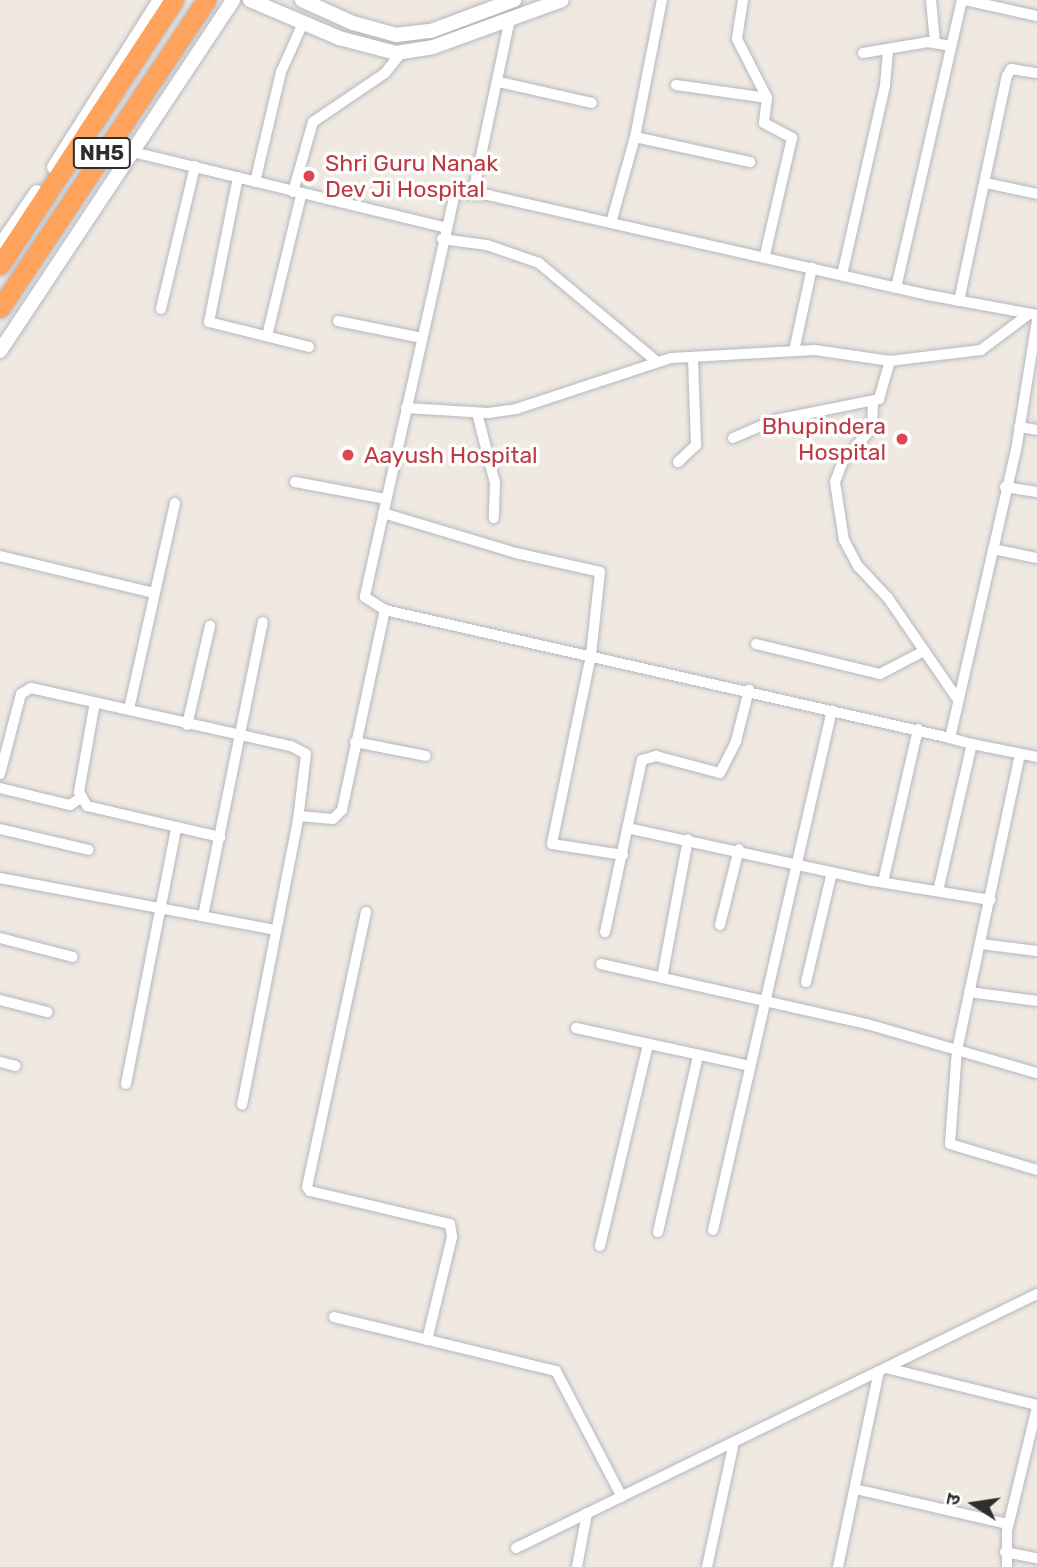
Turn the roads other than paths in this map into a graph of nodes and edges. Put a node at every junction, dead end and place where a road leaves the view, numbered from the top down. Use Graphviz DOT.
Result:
graph roads {
  1 [pos="160,0"];
  2 [pos="174,0"];
  3 [pos="206,0"];
  4 [pos="233,0"];
  5 [pos="250,0"];
  6 [pos="302,0"];
  7 [pos="514,0"];
  8 [pos="562,0"];
  9 [pos="662,0"];
  10 [pos="743,0"];
  11 [pos="931,0"];
  12 [pos="964,0"];
  13 [pos="1037,16"];
  14 [pos="510,19"];
  15 [pos="303,23"];
  16 [pos="934,42"];
  17 [pos="951,46"];
  18 [pos="888,49"];
  19 [pos="402,52"];
  20 [pos="863,53"];
  21 [pos="1037,73"];
  22 [pos="499,82"];
  23 [pos="676,85"];
  24 [pos="767,98"];
  25 [pos="592,103"];
  26 [pos="635,137"];
  27 [pos="133,152"];
  28 [pos="750,162"];
  29 [pos="195,166"];
  30 [pos="238,177"];
  31 [pos="255,182"];
  32 [pos="985,183"];
  33 [pos="473,193"];
  34 [pos="297,194"];
  35 [pos="1037,194"];
  36 [pos="611,223"];
  37 [pos="444,226"];
  38 [pos="442,239"];
  39 [pos="0,246"];
  40 [pos="765,255"];
  41 [pos="0,265"];
  42 [pos="812,268"];
  43 [pos="842,275"];
  44 [pos="896,288"];
  45 [pos="959,301"];
  46 [pos="0,307"];
  47 [pos="161,309"];
  48 [pos="1034,317"];
  49 [pos="338,321"];
  50 [pos="267,336"];
  51 [pos="422,338"];
  52 [pos="309,347"];
  53 [pos="0,351"];
  54 [pos="794,351"];
  55 [pos="693,358"];
  56 [pos="656,361"];
  57 [pos="890,361"];
  58 [pos="873,402"];
  59 [pos="406,408"];
  60 [pos="477,413"];
  61 [pos="1019,427"];
  62 [pos="1037,430"];
  63 [pos="733,439"];
  64 [pos="678,462"];
  65 [pos="295,482"];
  66 [pos="1005,487"];
  67 [pos="1037,492"];
  68 [pos="386,499"];
  69 [pos="175,503"];
  70 [pos="383,513"];
  71 [pos="494,518"];
  72 [pos="993,549"];
  73 [pos="0,556"];
  74 [pos="1037,558"];
  75 [pos="154,593"];
  76 [pos="385,610"];
  77 [pos="264,622"];
  78 [pos="210,626"];
  79 [pos="755,643"];
  80 [pos="924,651"];
  81 [pos="591,655"];
  82 [pos="749,690"];
  83 [pos="958,699"];
  84 [pos="95,702"];
  85 [pos="129,709"];
  86 [pos="832,710"];
  87 [pos="187,725"];
  88 [pos="918,729"];
  89 [pos="241,736"];
  90 [pos="950,738"];
  91 [pos="355,742"];
  92 [pos="972,744"];
  93 [pos="1020,754"];
  94 [pos="426,756"];
  95 [pos="1037,757"];
  96 [pos="0,774"];
  97 [pos="0,788"];
  98 [pos="82,797"];
  99 [pos="299,816"];
  100 [pos="627,828"];
  101 [pos="0,829"];
  102 [pos="176,829"];
  103 [pos="220,837"];
  104 [pos="688,839"];
  105 [pos="738,849"];
  106 [pos="89,850"];
  107 [pos="623,855"];
  108 [pos="800,864"];
  109 [pos="832,872"];
  110 [pos="0,878"];
  111 [pos="883,882"];
  112 [pos="938,891"];
  113 [pos="990,900"];
  114 [pos="160,907"];
  115 [pos="366,912"];
  116 [pos="203,916"];
  117 [pos="720,925"];
  118 [pos="276,930"];
  119 [pos="605,932"];
  120 [pos="0,938"];
  121 [pos="981,944"];
  122 [pos="1037,951"];
  123 [pos="73,957"];
  124 [pos="601,964"];
  125 [pos="662,978"];
  126 [pos="806,982"];
  127 [pos="969,992"];
  128 [pos="0,1000"];
  129 [pos="1037,1001"];
  130 [pos="768,1004"];
  131 [pos="47,1012"];
  132 [pos="576,1028"];
  133 [pos="648,1044"];
  134 [pos="957,1050"];
  135 [pos="698,1056"];
  136 [pos="0,1062"];
  137 [pos="16,1066"];
  138 [pos="750,1066"];
  139 [pos="1037,1073"];
  140 [pos="125,1084"];
  141 [pos="242,1105"];
  142 [pos="1037,1170"];
  143 [pos="713,1230"];
  144 [pos="658,1232"];
  145 [pos="600,1246"];
  146 [pos="1037,1294"];
  147 [pos="334,1317"];
  148 [pos="427,1340"];
  149 [pos="883,1369"];
  150 [pos="1037,1406"];
  151 [pos="734,1442"];
  152 [pos="855,1489"];
  153 [pos="622,1496"];
  154 [pos="587,1513"];
  155 [pos="1008,1524"];
  156 [pos="516,1548"];
  157 [pos="1005,1552"];
  158 [pos="1037,1558"];
  159 [pos="576,1567"];
  160 [pos="707,1567"];
  161 [pos="838,1567"];
  162 [pos="1006,1567"];
  1 -- 39 [label="main road"];
  2 -- 41 [label="highway, NH5"];
  3 -- 46 [label="highway, NH5"];
  4 -- 27 [label="main road"];
  5 -- 15 [label="main road"];
  6 -- 7 [label="main road"];
  8 -- 14 [label="main road"];
  9 -- 26 [label="street"];
  10 -- 24 [label="street"];
  11 -- 16 [label="street"];
  12 -- 13 [label="street"];
  12 -- 17 [label="street"];
  14 -- 19 [label="main road"];
  14 -- 22 [label="street"];
  15 -- 19 [label="main road"];
  15 -- 31 [label="street"];
  16 -- 17 [label="street"];
  16 -- 18 [label="street"];
  17 -- 44 [label="street"];
  18 -- 20 [label="street"];
  18 -- 43 [label="street"];
  19 -- 34 [label="street"];
  21 -- 32 [label="street"];
  22 -- 25 [label="street"];
  22 -- 33 [label="street"];
  23 -- 24 [label="street"];
  24 -- 40 [label="street"];
  26 -- 28 [label="street"];
  26 -- 36 [label="street"];
  27 -- 29 [label="street"];
  27 -- 53 [label="main road"];
  29 -- 30 [label="street"];
  29 -- 47 [label="street"];
  30 -- 31 [label="street"];
  30 -- 50 [label="street"];
  31 -- 34 [label="street"];
  32 -- 35 [label="street"];
  32 -- 45 [label="street"];
  33 -- 36 [label="street"];
  33 -- 37 [label="street"];
  34 -- 37 [label="street"];
  34 -- 50 [label="street"];
  36 -- 40 [label="street"];
  37 -- 38 [label="street"];
  38 -- 51 [label="street"];
  38 -- 56 [label="street"];
  40 -- 42 [label="street"];
  42 -- 43 [label="street"];
  42 -- 54 [label="street"];
  43 -- 44 [label="street"];
  44 -- 45 [label="street"];
  45 -- 48 [label="street"];
  48 -- 57 [label="street"];
  48 -- 61 [label="street"];
  49 -- 51 [label="street"];
  50 -- 52 [label="street"];
  51 -- 59 [label="street"];
  54 -- 55 [label="street"];
  54 -- 57 [label="street"];
  55 -- 56 [label="street"];
  55 -- 64 [label="street"];
  56 -- 60 [label="street"];
  57 -- 58 [label="street"];
  58 -- 63 [label="street"];
  58 -- 80 [label="street"];
  59 -- 60 [label="street"];
  59 -- 68 [label="street"];
  60 -- 71 [label="street"];
  61 -- 62 [label="street"];
  61 -- 66 [label="street"];
  65 -- 68 [label="street"];
  66 -- 67 [label="street"];
  66 -- 72 [label="street"];
  68 -- 70 [label="street"];
  69 -- 75 [label="street"];
  70 -- 76 [label="street"];
  70 -- 81 [label="street"];
  72 -- 74 [label="street"];
  72 -- 83 [label="street"];
  73 -- 75 [label="street"];
  75 -- 85 [label="street"];
  76 -- 81 [label="street"];
  76 -- 91 [label="street"];
  77 -- 89 [label="street"];
  78 -- 87 [label="street"];
  79 -- 80 [label="street"];
  80 -- 83 [label="street"];
  81 -- 82 [label="street"];
  81 -- 107 [label="street"];
  82 -- 86 [label="street"];
  82 -- 100 [label="street"];
  83 -- 90 [label="street"];
  84 -- 85 [label="street"];
  84 -- 96 [label="street"];
  84 -- 98 [label="street"];
  85 -- 87 [label="street"];
  86 -- 88 [label="street"];
  86 -- 108 [label="street"];
  87 -- 89 [label="street"];
  88 -- 90 [label="street"];
  88 -- 111 [label="street"];
  89 -- 99 [label="street"];
  89 -- 103 [label="street"];
  90 -- 92 [label="street"];
  91 -- 94 [label="street"];
  91 -- 99 [label="street"];
  92 -- 93 [label="street"];
  92 -- 112 [label="street"];
  93 -- 95 [label="street"];
  93 -- 113 [label="street"];
  97 -- 98 [label="street"];
  98 -- 102 [label="street"];
  99 -- 118 [label="street"];
  100 -- 104 [label="street"];
  100 -- 107 [label="street"];
  101 -- 106 [label="street"];
  102 -- 103 [label="street"];
  102 -- 114 [label="street"];
  103 -- 116 [label="street"];
  104 -- 105 [label="street"];
  104 -- 125 [label="street"];
  105 -- 108 [label="street"];
  105 -- 117 [label="street"];
  107 -- 119 [label="street"];
  108 -- 109 [label="street"];
  108 -- 130 [label="street"];
  109 -- 111 [label="street"];
  109 -- 126 [label="street"];
  110 -- 114 [label="street"];
  111 -- 112 [label="street"];
  112 -- 113 [label="street"];
  113 -- 121 [label="street"];
  114 -- 116 [label="street"];
  114 -- 140 [label="street"];
  115 -- 148 [label="street"];
  116 -- 118 [label="street"];
  118 -- 141 [label="street"];
  120 -- 123 [label="street"];
  121 -- 122 [label="street"];
  121 -- 127 [label="street"];
  124 -- 125 [label="street"];
  125 -- 130 [label="street"];
  127 -- 129 [label="street"];
  127 -- 134 [label="street"];
  128 -- 131 [label="street"];
  130 -- 134 [label="street"];
  130 -- 138 [label="street"];
  132 -- 133 [label="street"];
  133 -- 135 [label="street"];
  133 -- 145 [label="street"];
  134 -- 139 [label="street"];
  134 -- 142 [label="street"];
  135 -- 138 [label="street"];
  135 -- 144 [label="street"];
  136 -- 137 [label="street"];
  138 -- 143 [label="street"];
  146 -- 149 [label="street"];
  147 -- 148 [label="street"];
  148 -- 153 [label="street"];
  149 -- 150 [label="street"];
  149 -- 151 [label="street"];
  149 -- 152 [label="street"];
  150 -- 155 [label="street"];
  151 -- 153 [label="street"];
  151 -- 160 [label="street"];
  152 -- 155 [label="street"];
  152 -- 161 [label="street"];
  153 -- 154 [label="street"];
  154 -- 156 [label="street"];
  154 -- 159 [label="street"];
  155 -- 157 [label="street"];
  157 -- 158 [label="street"];
  157 -- 162 [label="street"];
}
